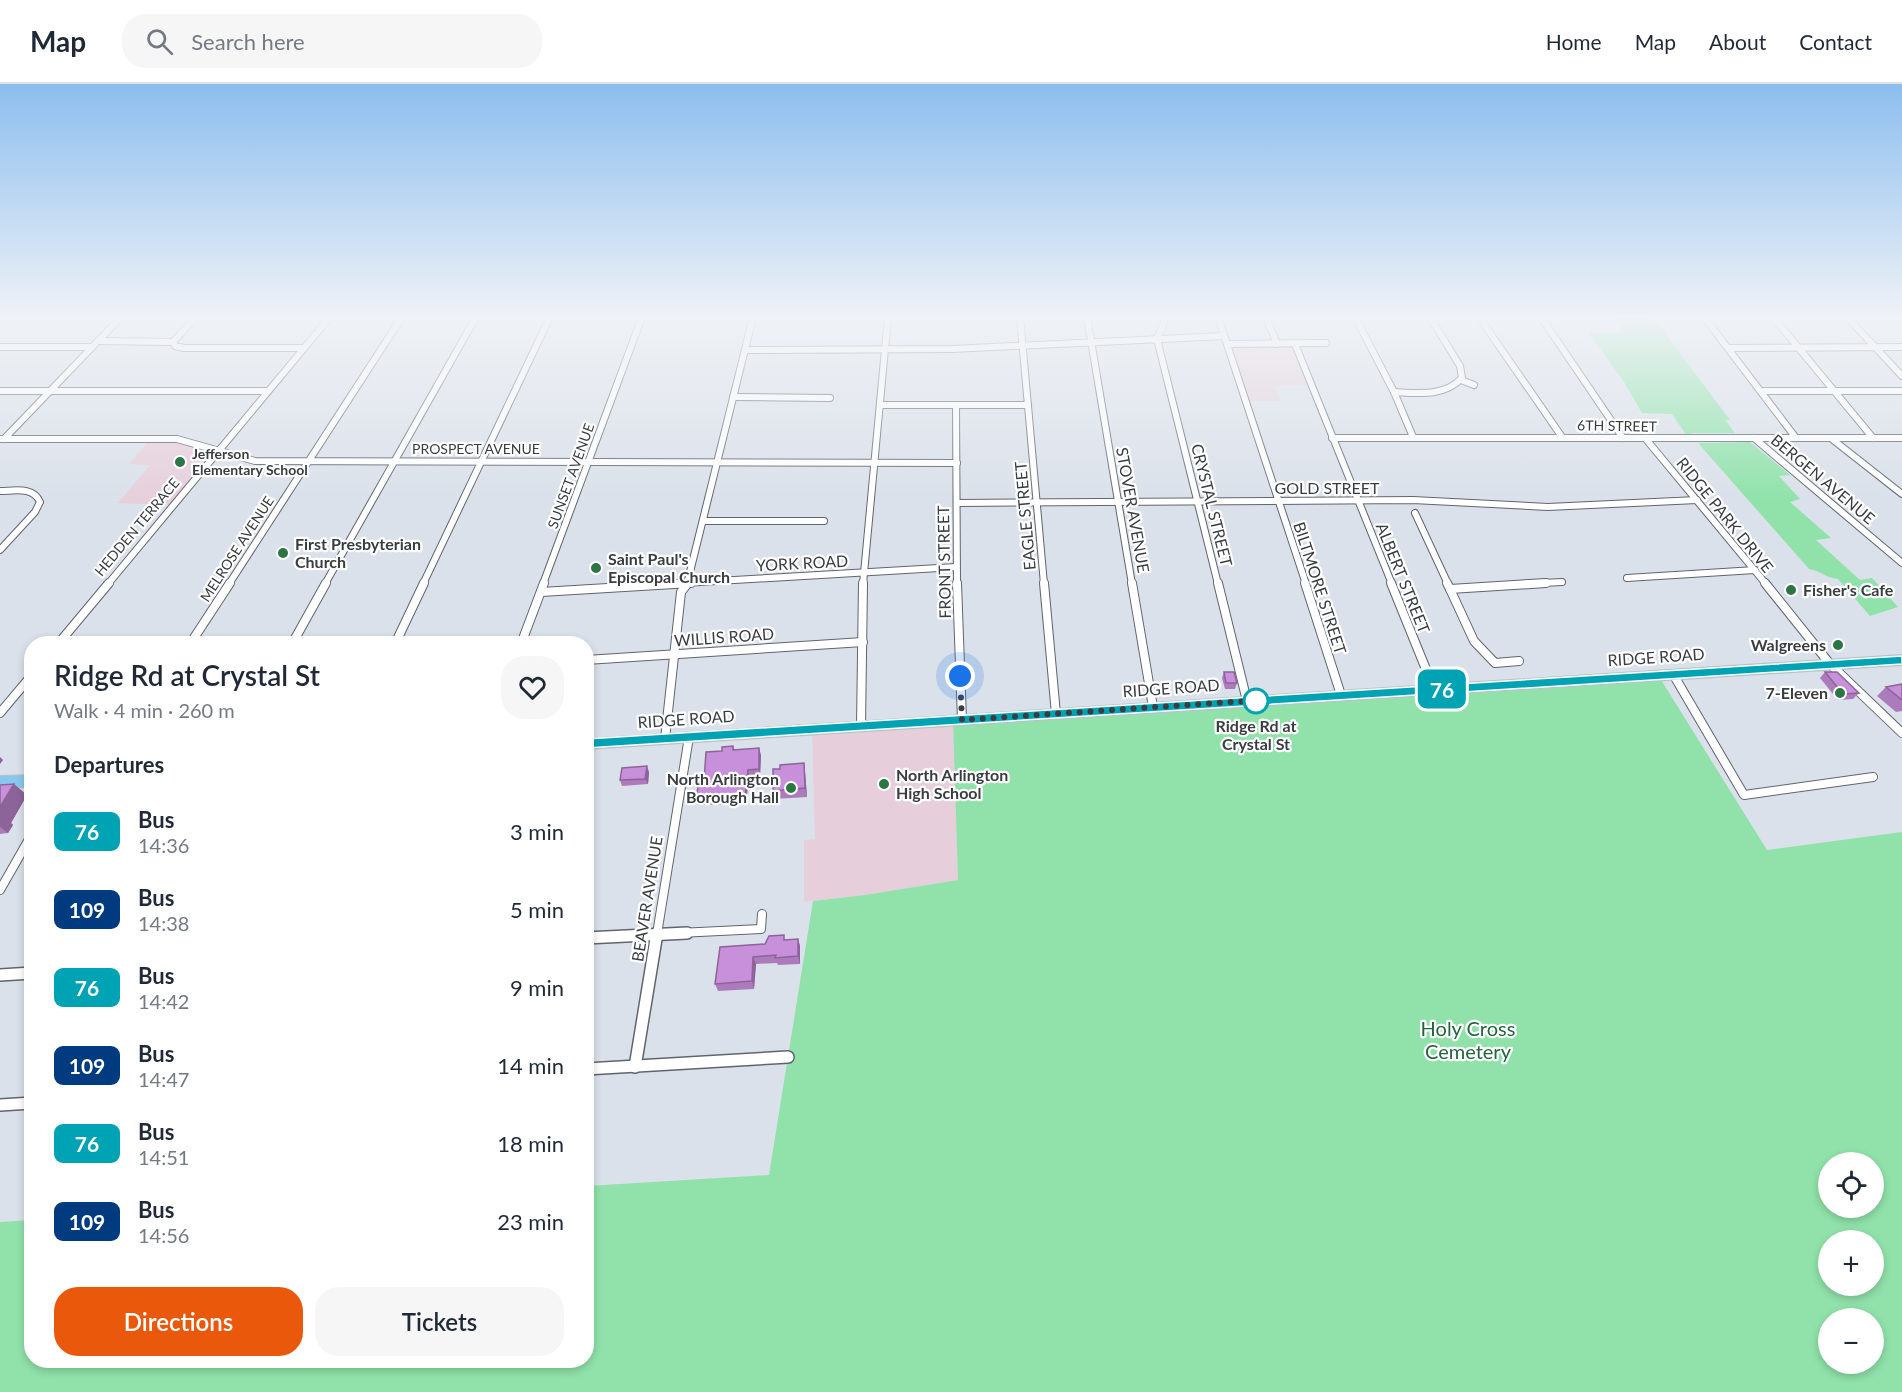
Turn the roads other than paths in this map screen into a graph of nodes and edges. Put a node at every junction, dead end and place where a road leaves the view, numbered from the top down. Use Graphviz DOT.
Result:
graph roads {
  1 [pos="63,378"];
  2 [pos="279,378"];
  3 [pos="363,378"];
  4 [pos="442,378"];
  5 [pos="521,378"];
  6 [pos="620,378"];
  7 [pos="738,378"];
  8 [pos="882,378"];
  9 [pos="1026,378"];
  10 [pos="1097,378"];
  11 [pos="1167,378"];
  12 [pos="1239,378"];
  13 [pos="1308,378"];
  14 [pos="1387,378"];
  15 [pos="1521,378"];
  16 [pos="1582,378"];
  17 [pos="1752,378"];
  18 [pos="1823,378"];
  19 [pos="1461,380"];
  20 [pos="1474,386"];
  21 [pos="0,391"];
  22 [pos="51,391"];
  23 [pos="268,391"];
  24 [pos="1762,391"];
  25 [pos="1834,391"];
  26 [pos="1902,391"];
  27 [pos="1394,392"];
  28 [pos="733,397"];
  29 [pos="830,398"];
  30 [pos="880,405"];
  31 [pos="957,405"];
  32 [pos="1028,405"];
  33 [pos="1413,437"];
  34 [pos="1562,437"];
  35 [pos="1332,438"];
  36 [pos="1623,438"];
  37 [pos="1645,438"];
  38 [pos="1754,438"];
  39 [pos="1796,438"];
  40 [pos="1873,438"];
  41 [pos="1902,438"];
  42 [pos="2,439"];
  43 [pos="1832,439"];
  44 [pos="218,450"];
  45 [pos="309,461"];
  46 [pos="395,461"];
  47 [pos="482,461"];
  48 [pos="590,461"];
  49 [pos="717,462"];
  50 [pos="874,463"];
  51 [pos="957,463"];
  52 [pos="0,491"];
  53 [pos="1902,494"];
  54 [pos="1697,500"];
  55 [pos="1357,501"];
  56 [pos="1118,502"];
  57 [pos="1197,502"];
  58 [pos="1278,502"];
  59 [pos="957,503"];
  60 [pos="1037,503"];
  61 [pos="1415,513"];
  62 [pos="703,521"];
  63 [pos="824,521"];
  64 [pos="0,550"];
  65 [pos="1902,563"];
  66 [pos="956,567"];
  67 [pos="1755,570"];
  68 [pos="864,573"];
  69 [pos="1628,578"];
  70 [pos="1562,582"];
  71 [pos="688,583"];
  72 [pos="1450,589"];
  73 [pos="541,592"];
  74 [pos="65,636"];
  75 [pos="195,636"];
  76 [pos="297,636"];
  77 [pos="399,636"];
  78 [pos="524,636"];
  79 [pos="863,642"];
  80 [pos="675,654"];
  81 [pos="594,659"];
  82 [pos="1902,660"];
  83 [pos="1519,661"];
  84 [pos="1830,664"];
  85 [pos="1673,674"];
  86 [pos="24,684"];
  87 [pos="1434,690"];
  88 [pos="1341,695"];
  89 [pos="1247,701"];
  90 [pos="1153,707"];
  91 [pos="0,713"];
  92 [pos="1056,714"];
  93 [pos="962,720"];
  94 [pos="861,726"];
  95 [pos="1902,733"];
  96 [pos="689,737"];
  97 [pos="665,739"];
  98 [pos="594,743"];
  99 [pos="1873,777"];
  100 [pos="24,781"];
  101 [pos="0,782"];
  102 [pos="24,848"];
  103 [pos="0,890"];
  104 [pos="762,914"];
  105 [pos="656,935"];
  106 [pos="594,938"];
  107 [pos="24,974"];
  108 [pos="0,975"];
  109 [pos="788,1057"];
  110 [pos="634,1067"];
  111 [pos="594,1070"];
  112 [pos="24,1104"];
  113 [pos="0,1105"];
  1 -- 22 [label="street"];
  2 -- 23 [label="street, HEDDEN TERRACE"];
  3 -- 45 [label="street, MELROSE AVENUE"];
  4 -- 46 [label="street"];
  5 -- 47 [label="street"];
  6 -- 48 [label="street, SUNSET AVENUE"];
  7 -- 28 [label="street"];
  8 -- 30 [label="street"];
  9 -- 32 [label="street, EAGLE STREET"];
  10 -- 56 [label="street, STOVER AVENUE"];
  11 -- 57 [label="street, CRYSTAL STREET"];
  12 -- 58 [label="street, BILTMORE STREET"];
  13 -- 35 [label="street, ALBERT STREET"];
  14 -- 27 [label="street"];
  15 -- 34 [label="street"];
  16 -- 36 [label="street"];
  17 -- 24 [label="street, BERGEN AVENUE"];
  18 -- 25 [label="street"];
  19 -- 20 [label="street"];
  19 -- 27 [label="street"];
  21 -- 22 [label="street"];
  22 -- 23 [label="street"];
  22 -- 42 [label="street"];
  23 -- 44 [label="street, HEDDEN TERRACE"];
  24 -- 25 [label="street"];
  24 -- 39 [label="street, BERGEN AVENUE"];
  25 -- 26 [label="street"];
  25 -- 40 [label="street"];
  27 -- 33 [label="street"];
  28 -- 29 [label="street"];
  28 -- 49 [label="street"];
  30 -- 31 [label="street"];
  30 -- 50 [label="street"];
  31 -- 32 [label="street"];
  31 -- 51 [label="street, FRONT STREET"];
  32 -- 60 [label="street, EAGLE STREET"];
  33 -- 34 [label="street, 6TH STREET"];
  33 -- 35 [label="street, 6TH STREET"];
  34 -- 36 [label="street, 6TH STREET"];
  35 -- 55 [label="street, ALBERT STREET"];
  36 -- 37 [label="street, 6TH STREET"];
  37 -- 38 [label="street, 6TH STREET"];
  37 -- 54 [label="street, RIDGE PARK DRIVE"];
  38 -- 39 [label="street, 6TH STREET"];
  38 -- 65 [label="street, BERGEN AVENUE"];
  39 -- 43 [label="street, 6TH STREET"];
  40 -- 41 [label="street, 6TH STREET"];
  40 -- 43 [label="street, 6TH STREET"];
  42 -- 44 [label="street, PROSPECT AVENUE"];
  43 -- 53 [label="street"];
  44 -- 45 [label="street, PROSPECT AVENUE"];
  44 -- 74 [label="street, HEDDEN TERRACE"];
  45 -- 46 [label="street, PROSPECT AVENUE"];
  45 -- 75 [label="street, MELROSE AVENUE"];
  46 -- 47 [label="street, PROSPECT AVENUE"];
  46 -- 76 [label="street"];
  47 -- 48 [label="street, PROSPECT AVENUE"];
  47 -- 77 [label="street"];
  48 -- 49 [label="street, PROSPECT AVENUE"];
  48 -- 73 [label="street, SUNSET AVENUE"];
  49 -- 50 [label="street, PROSPECT AVENUE"];
  49 -- 62 [label="street"];
  50 -- 51 [label="street, PROSPECT AVENUE"];
  50 -- 68 [label="street"];
  51 -- 59 [label="street, FRONT STREET"];
  52 -- 64 [label="street"];
  54 -- 55 [label="street, GOLD STREET"];
  54 -- 67 [label="street, RIDGE PARK DRIVE"];
  55 -- 58 [label="street, GOLD STREET"];
  55 -- 87 [label="street, ALBERT STREET"];
  56 -- 57 [label="street, GOLD STREET"];
  56 -- 60 [label="street, GOLD STREET"];
  56 -- 90 [label="street, STOVER AVENUE"];
  57 -- 58 [label="street, GOLD STREET"];
  57 -- 89 [label="street, CRYSTAL STREET"];
  58 -- 88 [label="street, BILTMORE STREET"];
  59 -- 60 [label="street, GOLD STREET"];
  59 -- 66 [label="street, FRONT STREET"];
  60 -- 92 [label="street, EAGLE STREET"];
  61 -- 72 [label="street"];
  62 -- 63 [label="street"];
  62 -- 71 [label="street"];
  66 -- 68 [label="street, YORK ROAD"];
  66 -- 93 [label="street, FRONT STREET"];
  67 -- 69 [label="street"];
  67 -- 84 [label="street, RIDGE PARK DRIVE"];
  68 -- 71 [label="street, YORK ROAD"];
  68 -- 79 [label="street"];
  70 -- 72 [label="street"];
  71 -- 73 [label="street, YORK ROAD"];
  71 -- 80 [label="street"];
  72 -- 83 [label="street"];
  73 -- 78 [label="street, SUNSET AVENUE"];
  79 -- 80 [label="street, WILLIS ROAD"];
  79 -- 94 [label="street"];
  80 -- 81 [label="street, WILLIS ROAD"];
  80 -- 97 [label="street"];
  82 -- 84 [label="main road, RIDGE ROAD"];
  84 -- 85 [label="main road, RIDGE ROAD"];
  84 -- 95 [label="street, RIDGE PARK DRIVE"];
  85 -- 87 [label="main road, RIDGE ROAD"];
  85 -- 99 [label="street"];
  86 -- 91 [label="street"];
  87 -- 88 [label="main road, RIDGE ROAD"];
  88 -- 89 [label="main road, RIDGE ROAD"];
  89 -- 90 [label="main road, RIDGE ROAD"];
  90 -- 92 [label="main road, RIDGE ROAD"];
  92 -- 93 [label="main road, RIDGE ROAD"];
  93 -- 94 [label="main road, RIDGE ROAD"];
  94 -- 96 [label="main road, RIDGE ROAD"];
  96 -- 97 [label="main road, RIDGE ROAD"];
  96 -- 105 [label="street, BEAVER AVENUE"];
  97 -- 98 [label="main road, RIDGE ROAD"];
  100 -- 101 [label="main road"];
  102 -- 103 [label="street"];
  104 -- 105 [label="street"];
  105 -- 106 [label="street"];
  105 -- 110 [label="street, BEAVER AVENUE"];
  107 -- 108 [label="street"];
  109 -- 110 [label="street"];
  110 -- 111 [label="street"];
  112 -- 113 [label="street"];
}
